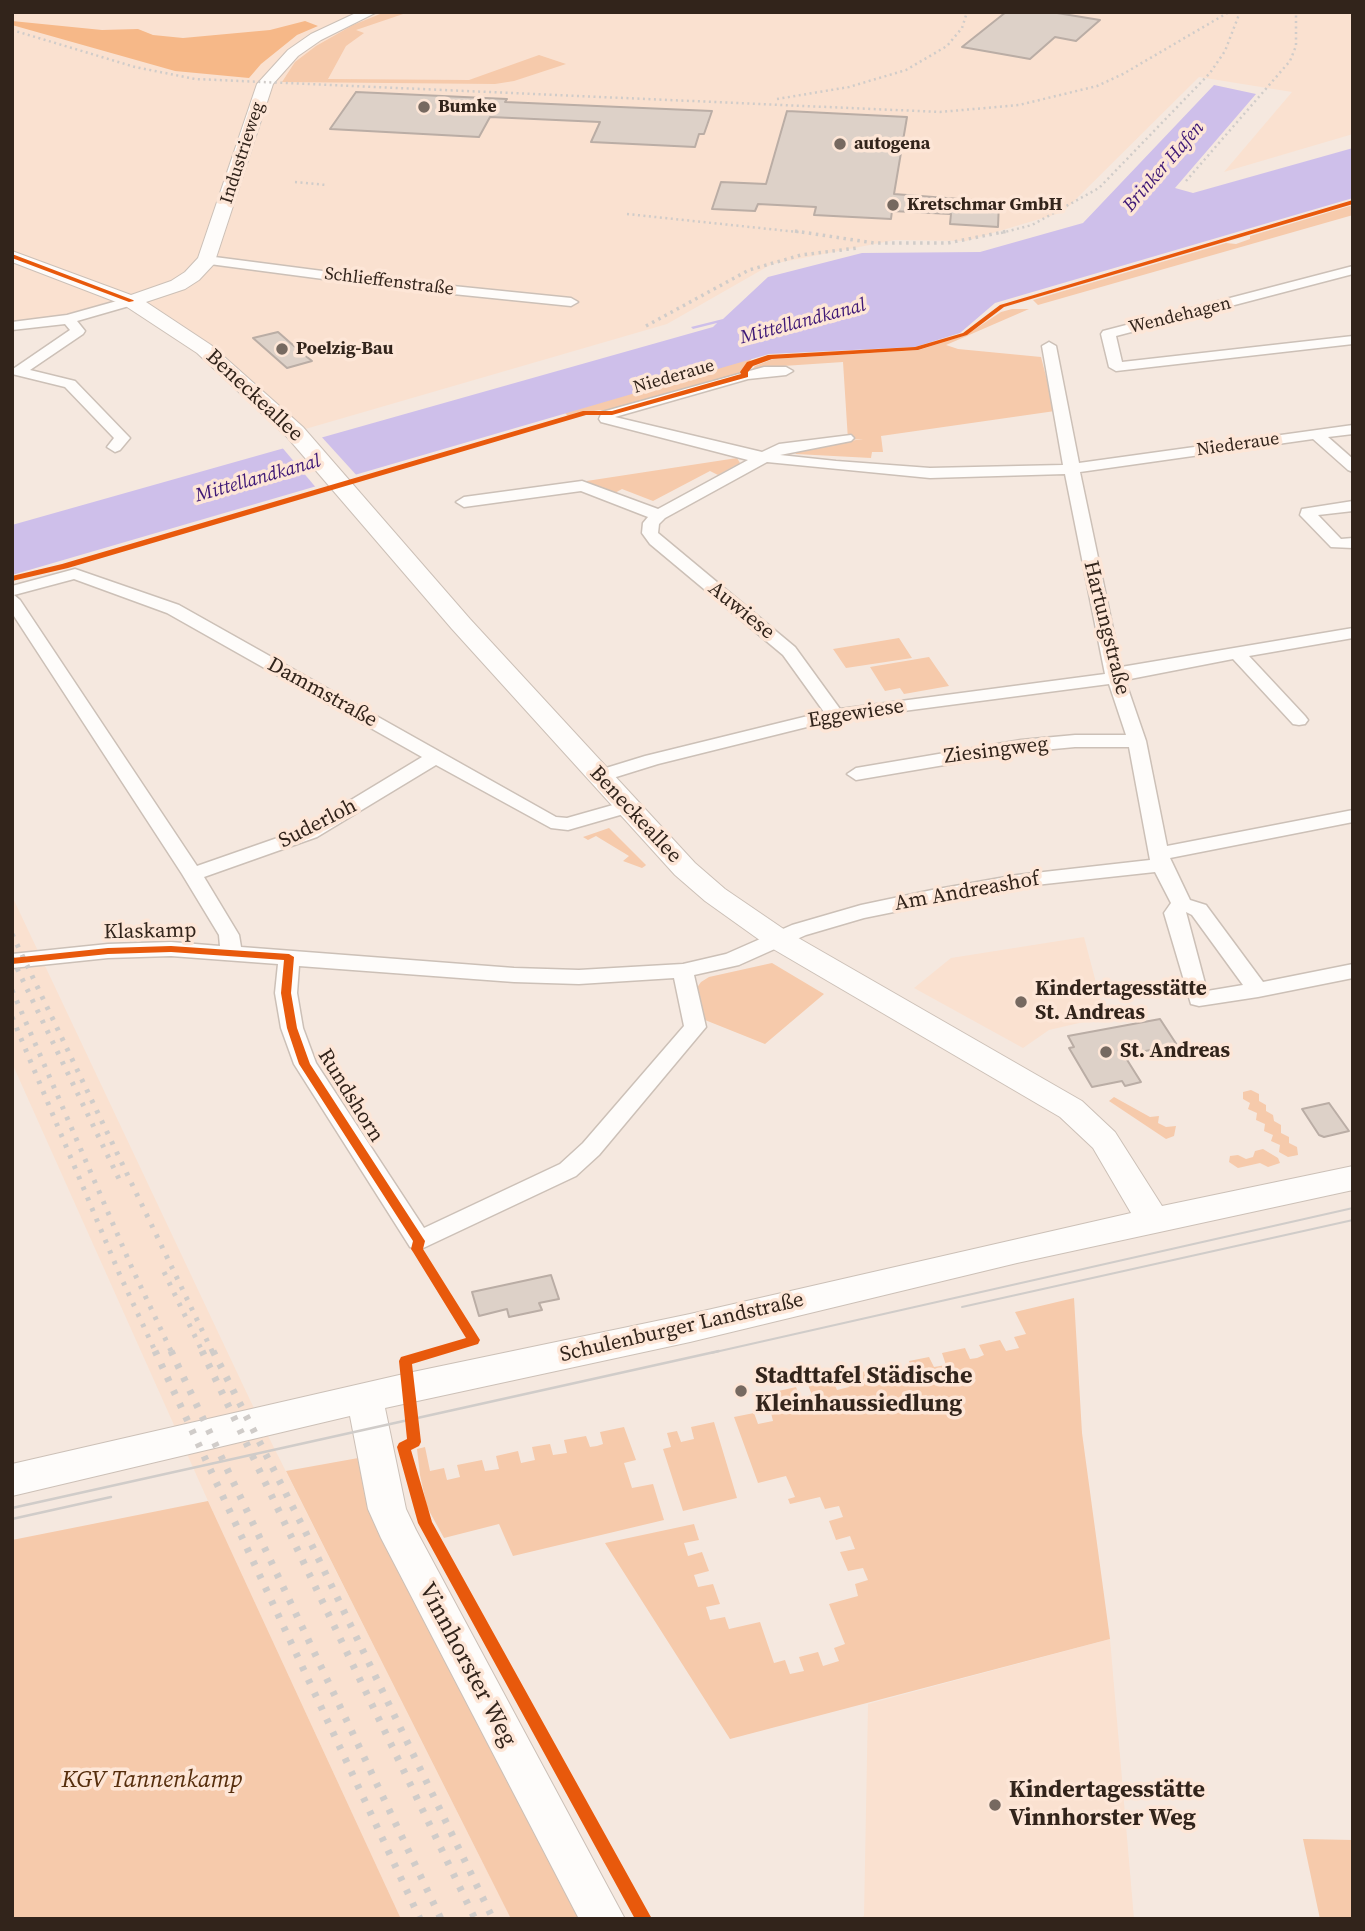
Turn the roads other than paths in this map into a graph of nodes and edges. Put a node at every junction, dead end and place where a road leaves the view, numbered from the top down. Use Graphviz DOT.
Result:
graph roads {
  1 [pos="369,12"];
  2 [pos="12,256"];
  3 [pos="207,260"];
  4 [pos="1353,271"];
  5 [pos="192,276"];
  6 [pos="131,301"];
  7 [pos="570,302"];
  8 [pos="68,319"];
  9 [pos="12,327"];
  10 [pos="178,330"];
  11 [pos="1353,340"];
  12 [pos="1049,346"];
  13 [pos="786,371"];
  14 [pos="15,374"];
  15 [pos="1353,429"];
  16 [pos="1316,434"];
  17 [pos="846,438"];
  18 [pos="115,447"];
  19 [pos="764,457"];
  20 [pos="1353,467"];
  21 [pos="1071,469"];
  22 [pos="464,502"];
  23 [pos="1353,506"];
  24 [pos="659,515"];
  25 [pos="1353,543"];
  26 [pos="12,591"];
  27 [pos="12,600"];
  28 [pos="1353,633"];
  29 [pos="1237,653"];
  30 [pos="1116,676"];
  31 [pos="835,715"];
  32 [pos="1299,720"];
  33 [pos="1137,741"];
  34 [pos="436,757"];
  35 [pos="856,774"];
  36 [pos="600,776"];
  37 [pos="627,807"];
  38 [pos="1353,816"];
  39 [pos="1160,860"];
  40 [pos="192,874"];
  41 [pos="1190,907"];
  42 [pos="778,939"];
  43 [pos="231,951"];
  44 [pos="289,957"];
  45 [pos="12,961"];
  46 [pos="683,971"];
  47 [pos="1353,971"];
  48 [pos="1258,990"];
  49 [pos="1353,1178"];
  50 [pos="1153,1220"];
  51 [pos="365,1400"];
  52 [pos="12,1480"];
  53 [pos="603,1919"];
  1 -- 3 [label="street, Industrieweg"];
  2 -- 6 [label="street, Beneckeallee"];
  3 -- 5 [label="street, Industrieweg"];
  3 -- 7 [label="street, Schlieffenstraße"];
  4 -- 11 [label="street, Wendehagen"];
  5 -- 6 [label="street, Industrieweg"];
  5 -- 10 [label="street"];
  6 -- 8 [label="street"];
  6 -- 10 [label="street, Beneckeallee"];
  8 -- 9 [label="street"];
  8 -- 14 [label="street"];
  10 -- 36 [label="street, Beneckeallee"];
  12 -- 21 [label="street, Hartungstraße"];
  13 -- 19 [label="street, Niederaue"];
  14 -- 18 [label="street"];
  15 -- 16 [label="street, Niederaue"];
  16 -- 20 [label="street"];
  16 -- 21 [label="street, Niederaue"];
  17 -- 19 [label="street"];
  19 -- 21 [label="street, Niederaue"];
  19 -- 24 [label="street"];
  21 -- 30 [label="street, Hartungstraße"];
  22 -- 24 [label="street"];
  23 -- 25 [label="street"];
  24 -- 31 [label="street, Auwiese"];
  26 -- 34 [label="street, Dammstraße"];
  27 -- 40 [label="street"];
  28 -- 29 [label="street, Eggewiese"];
  29 -- 30 [label="street, Eggewiese"];
  29 -- 32 [label="street"];
  30 -- 31 [label="street, Eggewiese"];
  30 -- 33 [label="street, Hartungstraße"];
  31 -- 36 [label="street, Eggewiese"];
  33 -- 35 [label="street, Ziesingweg"];
  33 -- 39 [label="street, Hartungstraße"];
  34 -- 37 [label="street, Dammstraße"];
  34 -- 40 [label="street, Suderloh"];
  36 -- 37 [label="street, Beneckeallee"];
  37 -- 42 [label="street, Beneckeallee"];
  38 -- 39 [label="street, Am Andreashof"];
  39 -- 41 [label="street, Hartungstraße"];
  39 -- 42 [label="street, Am Andreashof"];
  40 -- 43 [label="street"];
  41 -- 48 [label="street, Hartungstraße"];
  41 -- 48 [label="street"];
  42 -- 46 [label="street, Klaskamp"];
  42 -- 50 [label="street, Beneckeallee"];
  43 -- 44 [label="street, Klaskamp"];
  43 -- 45 [label="street, Klaskamp"];
  44 -- 46 [label="street, Klaskamp"];
  44 -- 46 [label="street, Rundshorn"];
  47 -- 48 [label="street"];
  49 -- 50 [label="street, Schulenburger Landstraße"];
  50 -- 51 [label="street, Schulenburger Landstraße"];
  51 -- 52 [label="street, Schulenburger Landstraße"];
  51 -- 53 [label="street, Vinnhorster Weg"];
}
